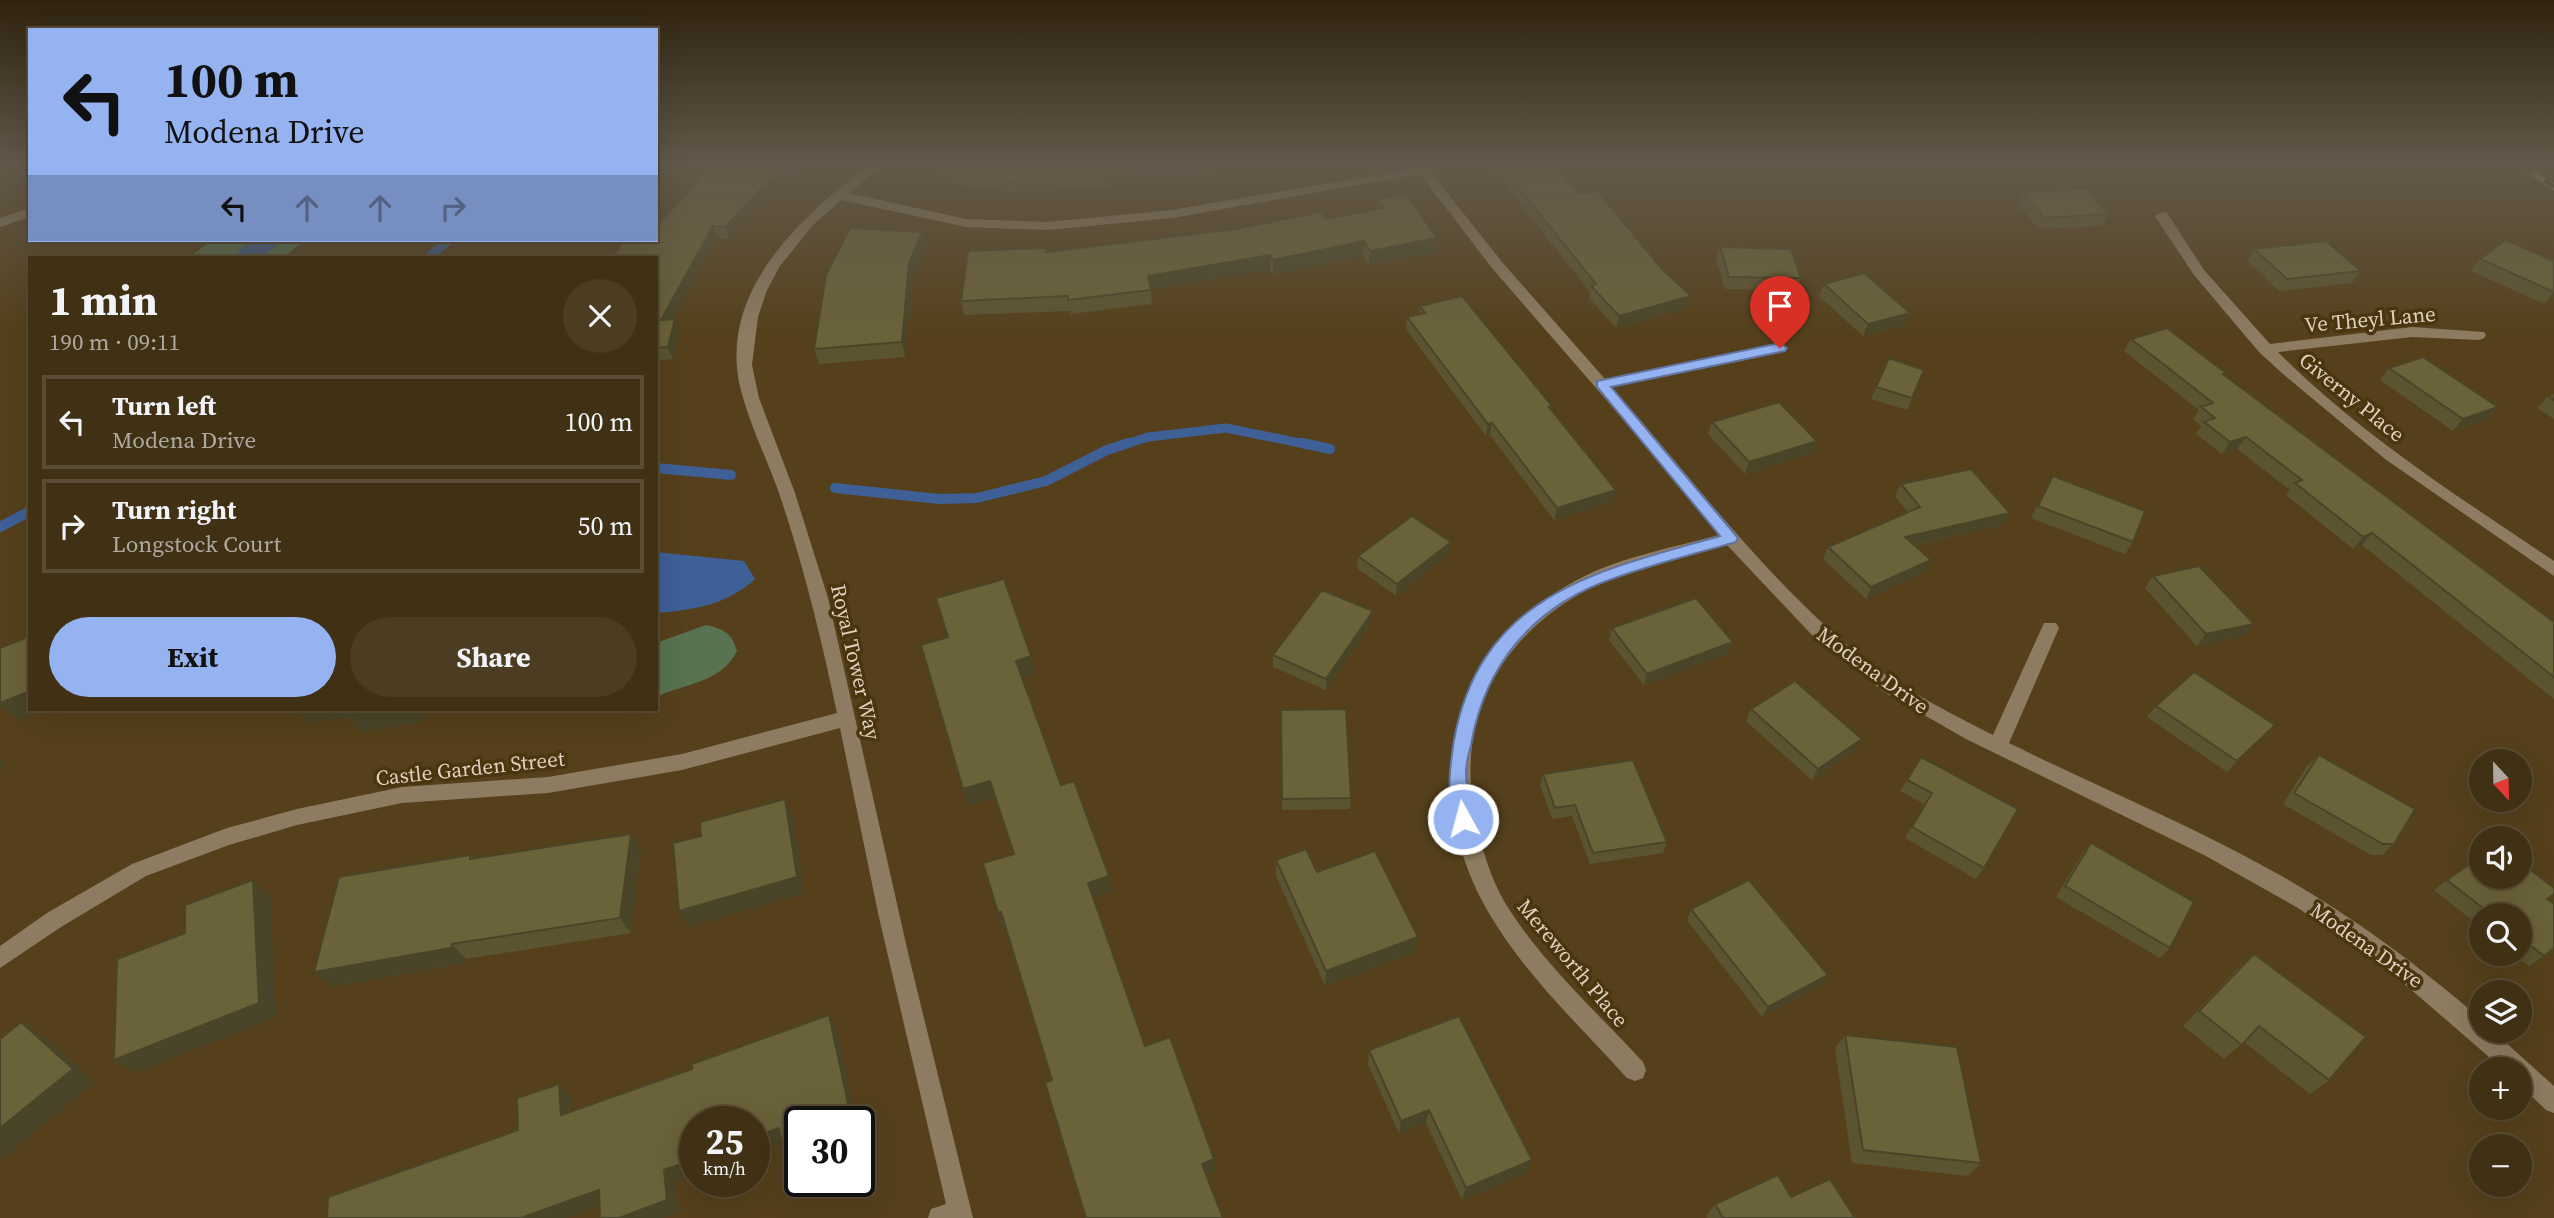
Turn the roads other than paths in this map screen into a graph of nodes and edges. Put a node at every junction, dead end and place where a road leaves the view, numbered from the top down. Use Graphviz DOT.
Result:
graph roads {
  1 [pos="808,223"];
  2 [pos="965,223"];
  3 [pos="1108,223"];
  4 [pos="1466,223"];
  5 [pos="2166,223"];
  6 [pos="2479,335"];
  7 [pos="1780,348"];
  8 [pos="2264,349"];
  9 [pos="1602,384"];
  10 [pos="1730,538"];
  11 [pos="2554,570"];
  12 [pos="2050,628"];
  13 [pos="848,718"];
  14 [pos="1998,746"];
  15 [pos="0,958"];
  16 [pos="2506,1057"];
  17 [pos="1635,1070"];
  18 [pos="2532,1081"];
  19 [pos="2554,1102"];
  20 [pos="953,1215"];
  1 -- 13 [label="street, Royal Tower Way"];
  2 -- 3 [label="street"];
  4 -- 9 [label="street, Modena Drive"];
  5 -- 8 [label="street, Giverny Place"];
  6 -- 8 [label="street, Ve Theyl Lane"];
  7 -- 9 [label="street"];
  8 -- 11 [label="street, Giverny Place"];
  9 -- 10 [label="street, Modena Drive"];
  10 -- 14 [label="street, Modena Drive"];
  10 -- 17 [label="street, Mereworth Place"];
  12 -- 14 [label="street"];
  13 -- 15 [label="street, Castle Garden Street"];
  13 -- 20 [label="street, Royal Tower Way"];
  14 -- 16 [label="street, Modena Drive"];
  18 -- 19 [label="street, Modena Drive"];
}
